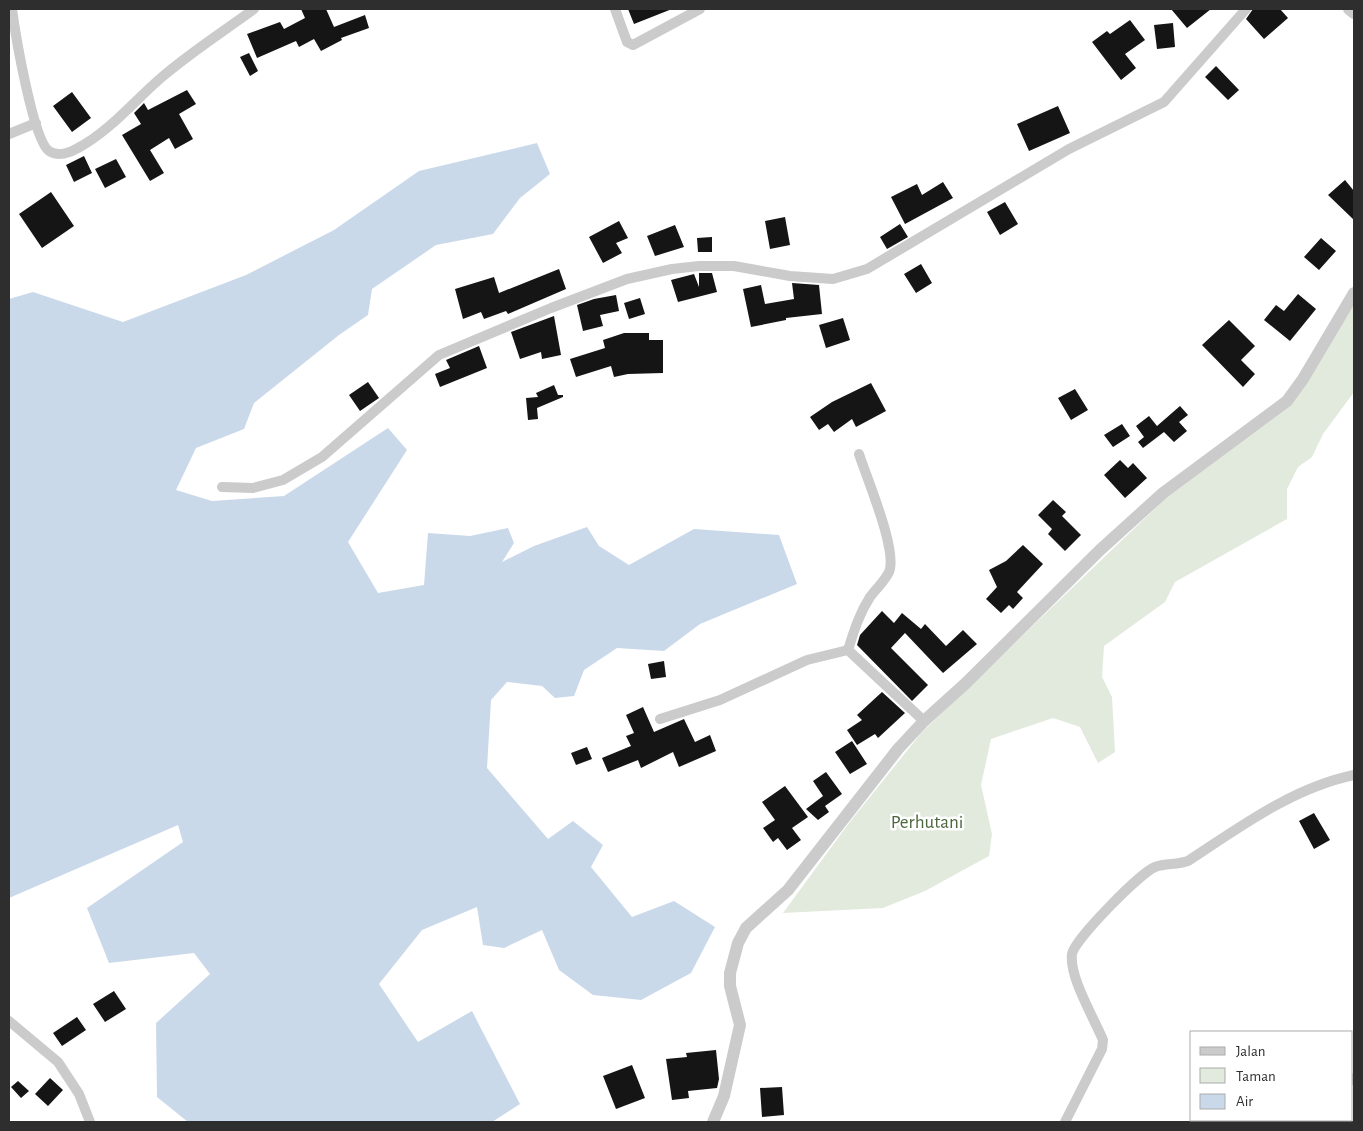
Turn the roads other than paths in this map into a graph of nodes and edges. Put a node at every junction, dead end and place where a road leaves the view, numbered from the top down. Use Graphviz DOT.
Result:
graph roads {
  1 [pos="12,9"];
  2 [pos="254,9"];
  3 [pos="615,9"];
  4 [pos="700,9"];
  5 [pos="1246,9"];
  6 [pos="1349,9"];
  7 [pos="1354,13"];
  8 [pos="36,123"];
  9 [pos="9,134"];
  10 [pos="1354,293"];
  11 [pos="859,454"];
  12 [pos="222,487"];
  13 [pos="848,650"];
  14 [pos="660,719"];
  15 [pos="924,721"];
  16 [pos="1354,775"];
  17 [pos="9,1021"];
  18 [pos="90,1122"];
  19 [pos="713,1122"];
  20 [pos="1065,1122"];
  1 -- 8 [label="street"];
  2 -- 8 [label="street"];
  3 -- 4 [label="street"];
  5 -- 12 [label="street"];
  6 -- 7 [label="street"];
  8 -- 9 [label="street"];
  10 -- 15 [label="street"];
  11 -- 13 [label="street"];
  13 -- 14 [label="street"];
  13 -- 15 [label="street"];
  15 -- 19 [label="street"];
  16 -- 20 [label="street"];
  17 -- 18 [label="street"];
}
